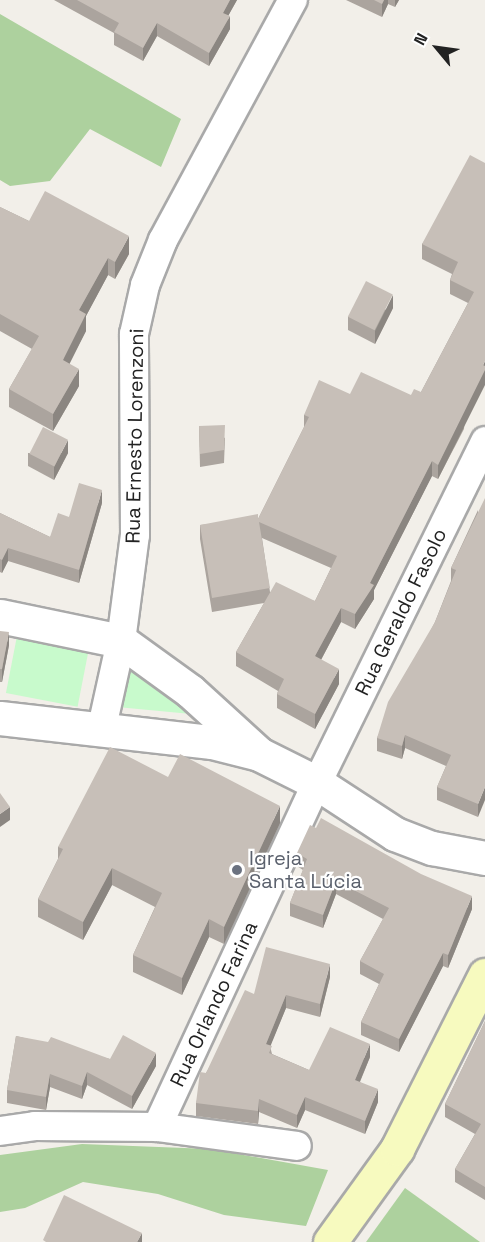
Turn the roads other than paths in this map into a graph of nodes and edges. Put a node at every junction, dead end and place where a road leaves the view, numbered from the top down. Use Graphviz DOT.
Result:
graph roads {
  1 [pos="293,0"];
  2 [pos="485,441"];
  3 [pos="0,616"];
  4 [pos="121,641"];
  5 [pos="0,718"];
  6 [pos="102,727"];
  7 [pos="259,754"];
  8 [pos="317,783"];
  9 [pos="482,852"];
  10 [pos="485,975"];
  11 [pos="157,1126"];
  12 [pos="0,1131"];
  13 [pos="297,1146"];
  14 [pos="330,1242"];
  1 -- 4 [label="street, Rua Ernesto Lorenzoni"];
  2 -- 8 [label="street, Rua Geraldo Fasolo"];
  3 -- 4 [label="street"];
  4 -- 6 [label="street, Rua Ernesto Lorenzoni"];
  4 -- 7 [label="street"];
  5 -- 6 [label="street"];
  6 -- 7 [label="street"];
  7 -- 8 [label="street"];
  8 -- 9 [label="street"];
  8 -- 11 [label="street, Rua Orlando Farina"];
  10 -- 14 [label="main road"];
  11 -- 12 [label="street"];
  11 -- 13 [label="street"];
}
